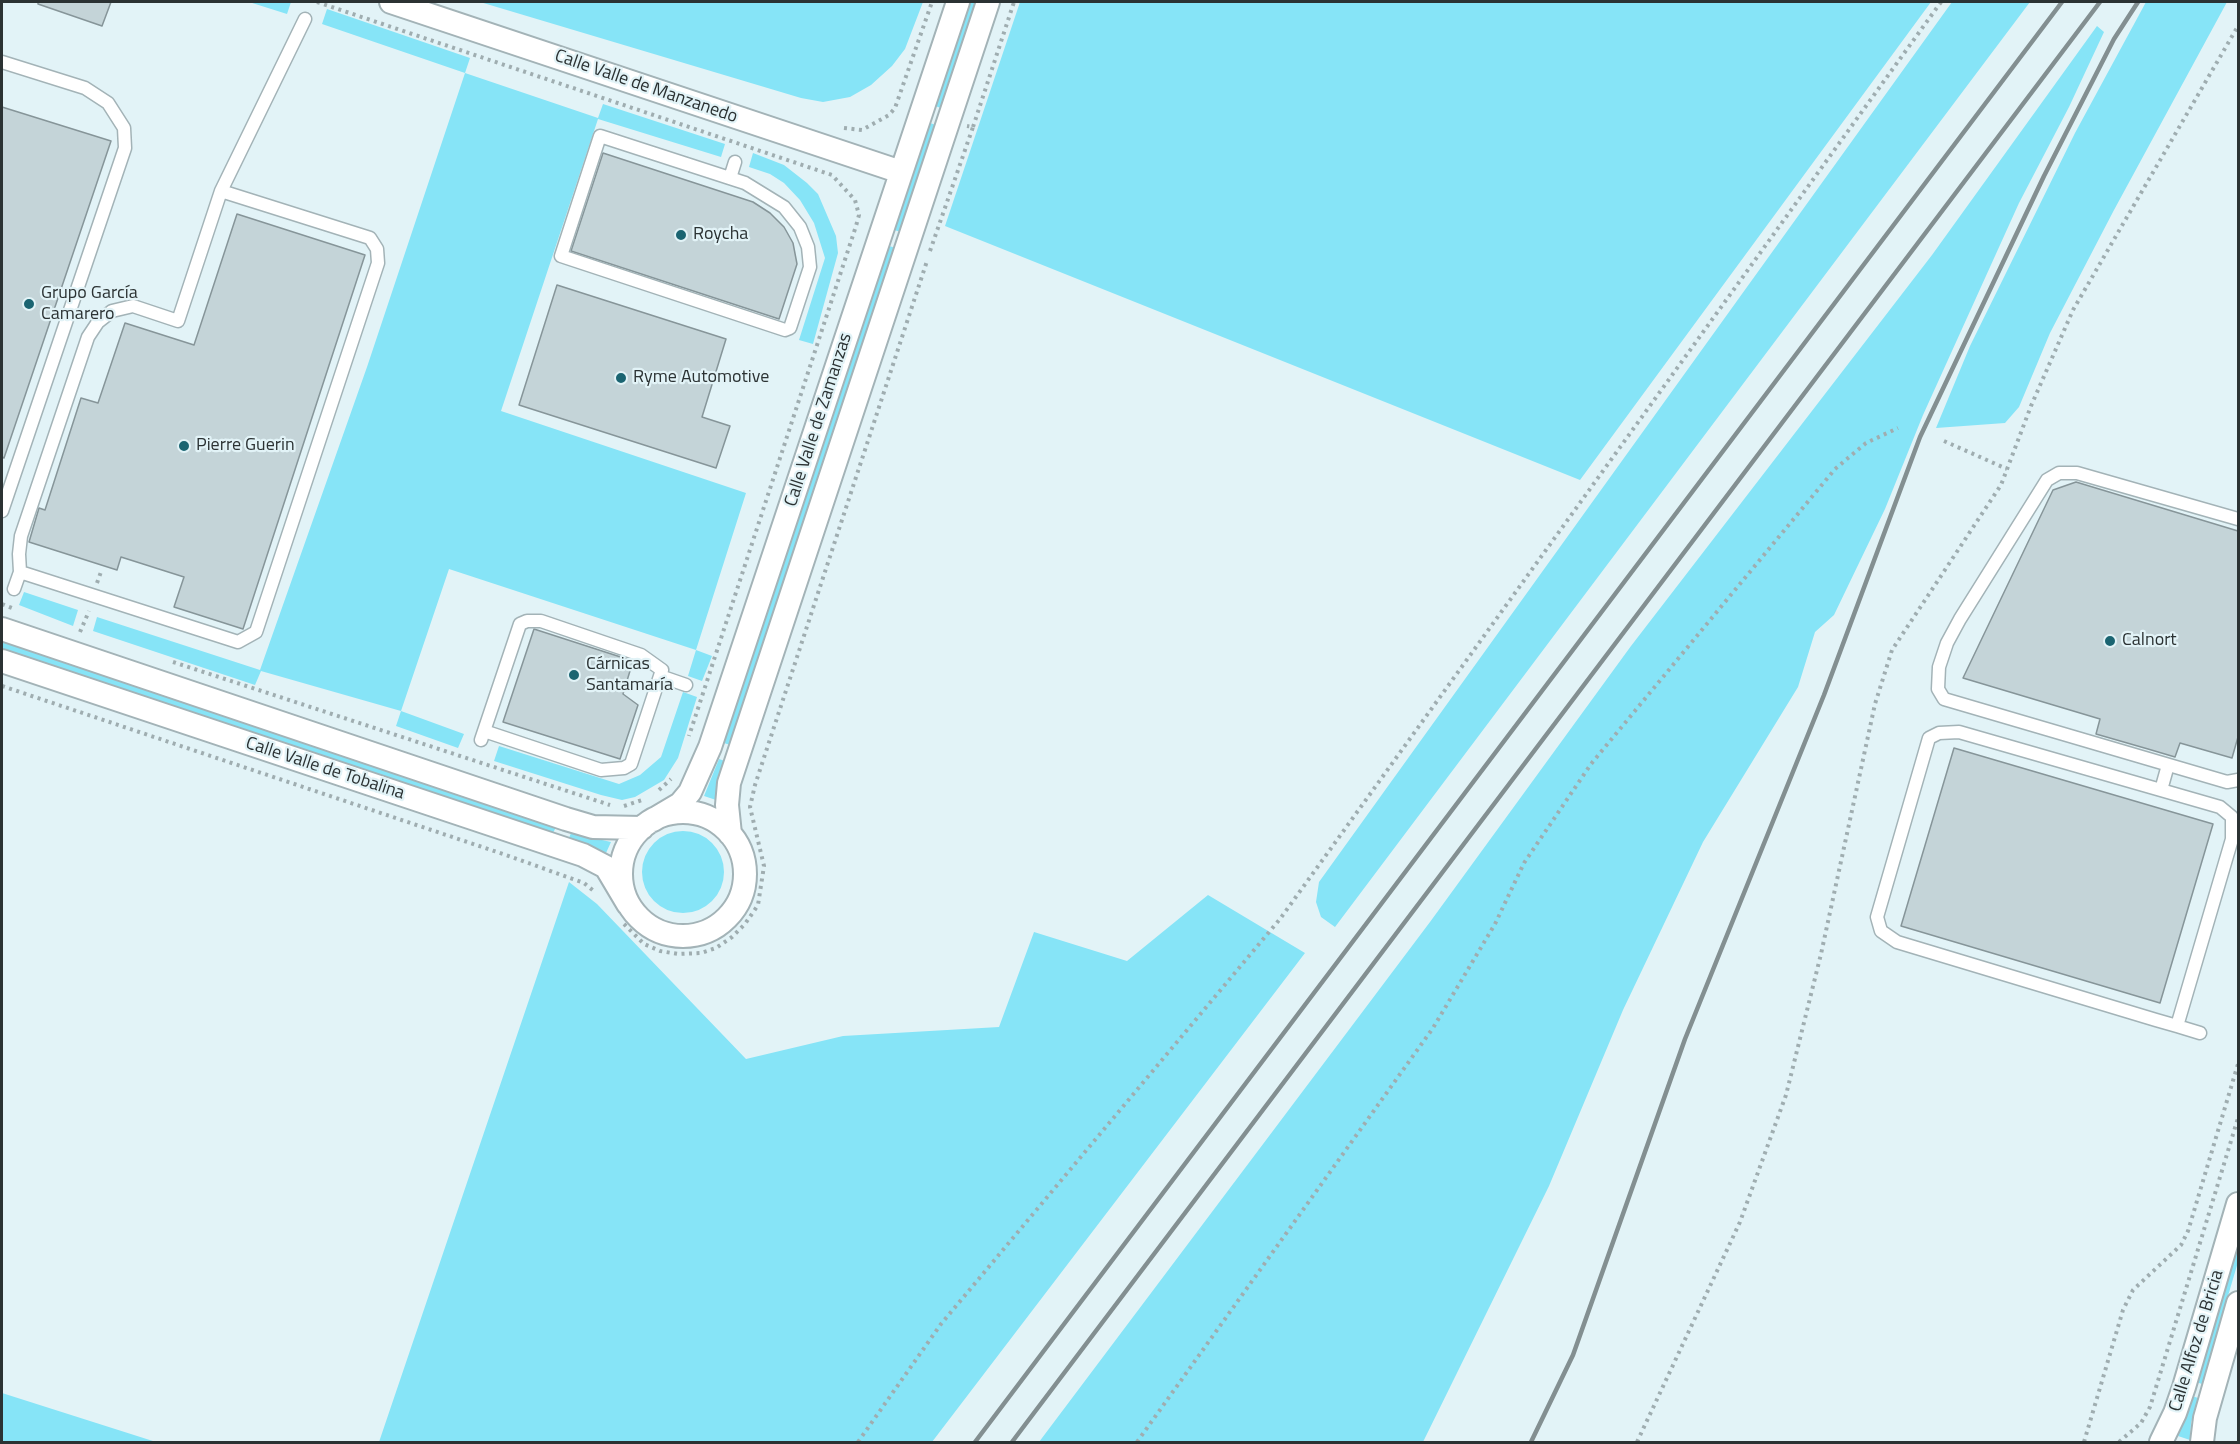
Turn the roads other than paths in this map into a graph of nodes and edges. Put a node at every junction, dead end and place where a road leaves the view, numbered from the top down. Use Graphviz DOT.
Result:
graph roads {
  1 [pos="391,2"];
  2 [pos="958,2"];
  3 [pos="988,2"];
  4 [pos="305,19"];
  5 [pos="2,62"];
  6 [pos="735,162"];
  7 [pos="901,172"];
  8 [pos="730,178"];
  9 [pos="221,191"];
  10 [pos="2,511"];
  11 [pos="2238,519"];
  12 [pos="20,572"];
  13 [pos="14,589"];
  14 [pos="2,629"];
  15 [pos="2,661"];
  16 [pos="660,676"];
  17 [pos="686,685"];
  18 [pos="2168,765"];
  19 [pos="2238,780"];
  20 [pos="2161,790"];
  21 [pos="647,824"];
  22 [pos="730,834"];
  23 [pos="2235,840"];
  24 [pos="628,904"];
  25 [pos="2177,1026"];
  26 [pos="2200,1033"];
  27 [pos="2238,1204"];
  28 [pos="2238,1303"];
  29 [pos="2161,1443"];
  30 [pos="2202,1443"];
  1 -- 7 [label="street, Calle Valle de Manzanedo"];
  2 -- 7 [label="street, Calle Valle de Zamanzas"];
  3 -- 22 [label="street, Calle Valle de Zamanzas"];
  4 -- 9 [label="lane"];
  5 -- 10 [label="lane"];
  6 -- 8 [label="lane"];
  7 -- 21 [label="street, Calle Valle de Zamanzas"];
  8 -- 8 [label="lane"];
  9 -- 12 [label="lane"];
  9 -- 12 [label="lane"];
  11 -- 18 [label="lane"];
  12 -- 13 [label="lane"];
  14 -- 21 [label="street, Calle Valle de Tobalina"];
  15 -- 24 [label="street, Calle Valle de Tobalina"];
  16 -- 16 [label="lane"];
  16 -- 17 [label="lane"];
  18 -- 19 [label="lane"];
  18 -- 20 [label="lane"];
  20 -- 23 [label="lane"];
  20 -- 25 [label="lane"];
  21 -- 22 [label="street"];
  21 -- 24 [label="street"];
  22 -- 24 [label="street"];
  23 -- 25 [label="lane"];
  25 -- 26 [label="lane"];
  27 -- 29 [label="street, Calle Alfoz de Bricia"];
  28 -- 30 [label="street, Calle Alfoz de Bricia"];
}
